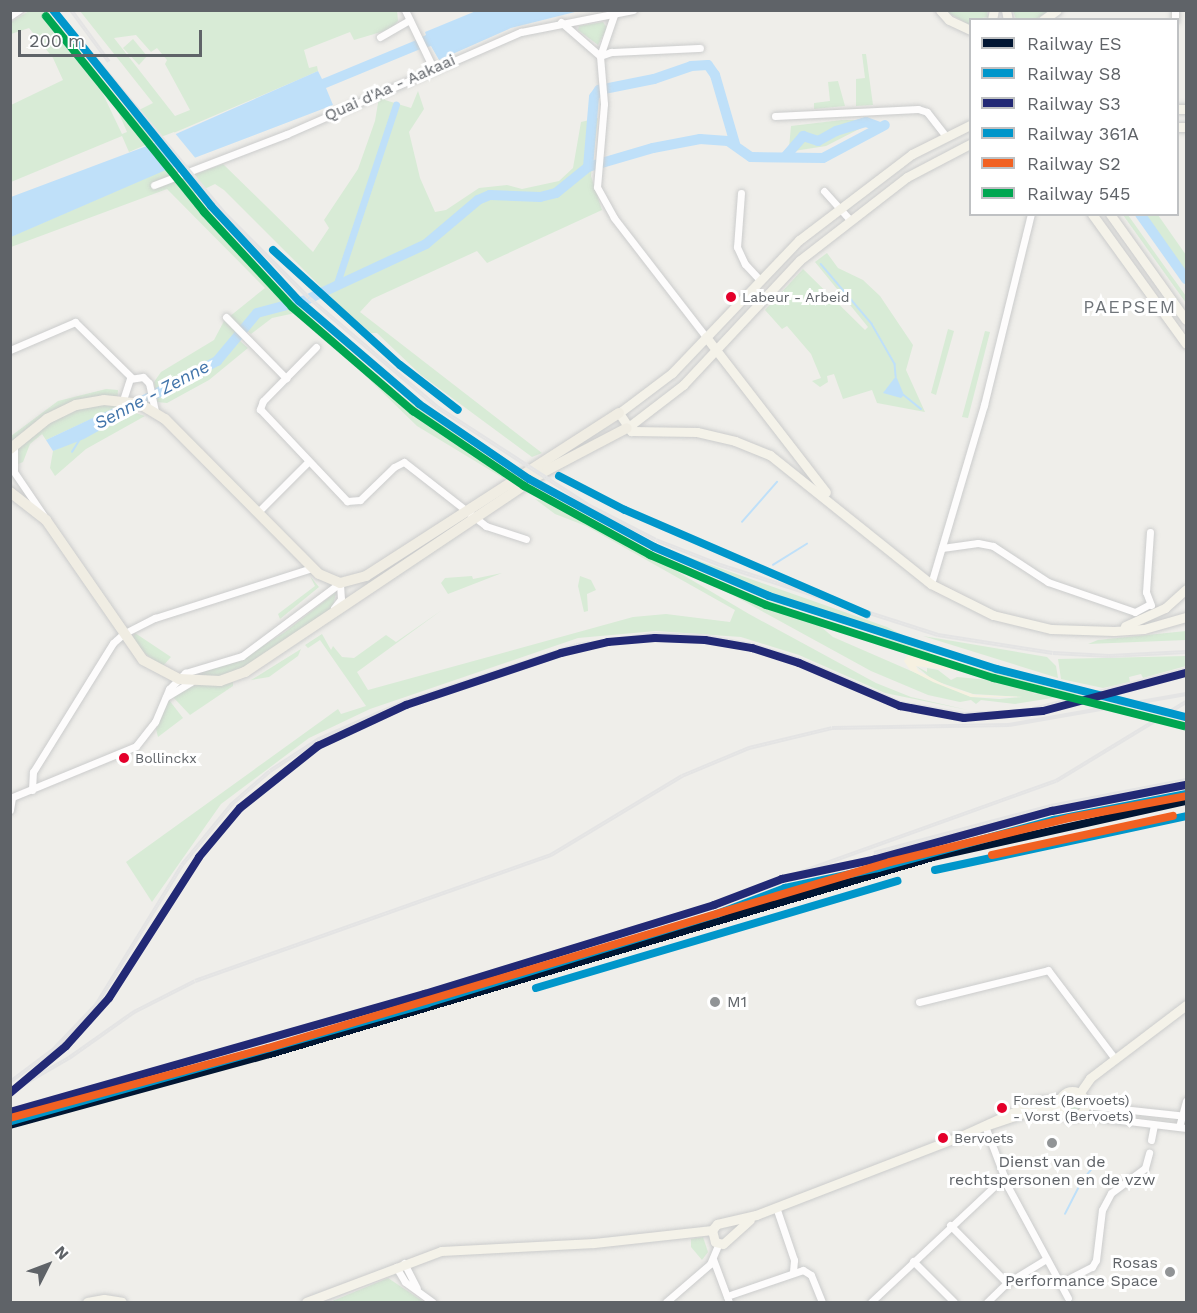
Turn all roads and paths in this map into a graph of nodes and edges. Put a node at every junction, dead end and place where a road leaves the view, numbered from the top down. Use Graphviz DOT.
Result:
graph roads {
  1 [pos="19,10"];
  2 [pos="405,10"];
  3 [pos="633,10"];
  4 [pos="940,10"];
  5 [pos="615,12"];
  6 [pos="10,16"];
  7 [pos="410,20"];
  8 [pos="561,22"];
  9 [pos="969,30"];
  10 [pos="380,37"];
  11 [pos="700,48"];
  12 [pos="600,56"];
  13 [pos="432,65"];
  14 [pos="775,116"];
  15 [pos="969,125"];
  16 [pos="945,135"];
  17 [pos="969,145"];
  18 [pos="154,185"];
  19 [pos="824,190"];
  20 [pos="741,193"];
  21 [pos="842,208"];
  22 [pos="1031,216"];
  23 [pos="1093,216"];
  24 [pos="1111,216"];
  25 [pos="850,220"];
  26 [pos="759,279"];
  27 [pos="227,319"];
  28 [pos="1186,320"];
  29 [pos="706,337"];
  30 [pos="1186,344"];
  31 [pos="316,347"];
  32 [pos="10,350"];
  33 [pos="716,350"];
  34 [pos="132,378"];
  35 [pos="286,378"];
  36 [pos="123,400"];
  37 [pos="155,412"];
  38 [pos="619,413"];
  39 [pos="627,428"];
  40 [pos="786,443"];
  41 [pos="12,448"];
  42 [pos="770,455"];
  43 [pos="308,462"];
  44 [pos="801,463"];
  45 [pos="13,469"];
  46 [pos="795,472"];
  47 [pos="10,492"];
  48 [pos="834,503"];
  49 [pos="466,509"];
  50 [pos="257,513"];
  51 [pos="477,518"];
  52 [pos="46,520"];
  53 [pos="1150,531"];
  54 [pos="526,539"];
  55 [pos="942,548"];
  56 [pos="312,567"];
  57 [pos="340,583"];
  58 [pos="931,584"];
  59 [pos="1186,589"];
  60 [pos="1150,604"];
  61 [pos="1165,608"];
  62 [pos="1186,617"];
  63 [pos="1173,622"];
  64 [pos="1102,630"];
  65 [pos="303,633"];
  66 [pos="123,634"];
  67 [pos="162,674"];
  68 [pos="179,679"];
  69 [pos="191,682"];
  70 [pos="169,689"];
  71 [pos="166,697"];
  72 [pos="32,790"];
  73 [pos="11,798"];
  74 [pos="10,810"];
  75 [pos="919,1002"];
  76 [pos="1186,1005"];
  77 [pos="1115,1059"];
  78 [pos="1079,1094"];
  79 [pos="1186,1101"];
  80 [pos="1060,1103"];
  81 [pos="1085,1105"];
  82 [pos="1079,1115"];
  83 [pos="1183,1116"];
  84 [pos="1154,1125"];
  85 [pos="985,1126"];
  86 [pos="1183,1128"];
  87 [pos="1151,1140"];
  88 [pos="1149,1153"];
  89 [pos="1004,1177"];
  90 [pos="776,1207"];
  91 [pos="756,1215"];
  92 [pos="726,1224"];
  93 [pos="950,1225"];
  94 [pos="712,1230"];
  95 [pos="732,1235"];
  96 [pos="719,1243"];
  97 [pos="713,1259"];
  98 [pos="1046,1259"];
  99 [pos="913,1261"];
  100 [pos="400,1265"];
  101 [pos="793,1272"];
  102 [pos="1007,1283"];
  103 [pos="1060,1283"];
  104 [pos="1068,1298"];
  105 [pos="728,1299"];
  106 [pos="430,1300"];
  107 [pos="104,1301"];
  108 [pos="87,1302"];
  109 [pos="122,1302"];
  110 [pos="306,1302"];
  111 [pos="666,1302"];
  112 [pos="822,1302"];
  113 [pos="871,1302"];
  114 [pos="954,1302"];
  115 [pos="987,1302"];
  1 -- 6 [label="street"];
  2 -- 7 [label="street"];
  3 -- 5 [label="street, Quai d'Aa - Aakaai"];
  4 -- 9 [label="main road"];
  5 -- 8 [label="street, Quai d'Aa - Aakaai"];
  5 -- 12 [label="street"];
  7 -- 10 [label="street"];
  7 -- 13 [label="street"];
  8 -- 12 [label="street"];
  8 -- 13 [label="street, Quai d'Aa - Aakaai"];
  11 -- 12 [label="street"];
  12 -- 29 [label="street"];
  13 -- 18 [label="street, Quai d'Aa - Aakaai"];
  14 -- 16 [label="street"];
  15 -- 16 [label="main road"];
  16 -- 21 [label="main road"];
  17 -- 25 [label="main road"];
  19 -- 21 [label="street"];
  20 -- 26 [label="street"];
  21 -- 25 [label="street"];
  21 -- 26 [label="main road"];
  22 -- 55 [label="street"];
  23 -- 30 [label="main road"];
  24 -- 28 [label="main road"];
  25 -- 33 [label="main road"];
  26 -- 29 [label="main road"];
  27 -- 35 [label="street"];
  29 -- 33 [label="main road"];
  29 -- 38 [label="main road"];
  31 -- 35 [label="street"];
  32 -- 34 [label="street"];
  33 -- 39 [label="main road"];
  33 -- 40 [label="main road"];
  34 -- 36 [label="street"];
  34 -- 37 [label="street"];
  35 -- 43 [label="street"];
  36 -- 37 [label="highway"];
  36 -- 41 [label="highway"];
  37 -- 50 [label="highway"];
  38 -- 39 [label="main road"];
  38 -- 49 [label="highway"];
  39 -- 42 [label="main road"];
  39 -- 51 [label="highway"];
  40 -- 42 [label="main road"];
  40 -- 44 [label="main road"];
  41 -- 45 [label="street"];
  42 -- 46 [label="main road"];
  43 -- 49 [label="street"];
  43 -- 50 [label="street"];
  44 -- 46 [label="main road"];
  44 -- 48 [label="main road"];
  45 -- 52 [label="street"];
  46 -- 48 [label="main road"];
  47 -- 52 [label="highway"];
  48 -- 58 [label="main road"];
  49 -- 51 [label="street"];
  49 -- 57 [label="highway"];
  50 -- 56 [label="highway"];
  51 -- 54 [label="street"];
  51 -- 65 [label="highway"];
  52 -- 66 [label="highway"];
  53 -- 60 [label="street"];
  55 -- 58 [label="street"];
  55 -- 60 [label="street"];
  56 -- 57 [label="highway"];
  56 -- 66 [label="street"];
  57 -- 65 [label="street"];
  57 -- 68 [label="street"];
  58 -- 64 [label="main road"];
  59 -- 61 [label="main road"];
  60 -- 61 [label="street"];
  61 -- 63 [label="street"];
  61 -- 64 [label="main road"];
  62 -- 63 [label="main road"];
  63 -- 64 [label="main road"];
  65 -- 69 [label="highway"];
  66 -- 67 [label="highway"];
  66 -- 72 [label="street"];
  67 -- 68 [label="highway"];
  67 -- 70 [label="street"];
  68 -- 69 [label="highway"];
  68 -- 70 [label="street"];
  69 -- 71 [label="street"];
  70 -- 71 [label="street"];
  71 -- 72 [label="street"];
  72 -- 73 [label="street"];
  73 -- 74 [label="street"];
  75 -- 77 [label="street"];
  76 -- 77 [label="main road"];
  77 -- 78 [label="main road"];
  78 -- 80 [label="main road"];
  78 -- 81 [label="main road"];
  79 -- 83 [label="street"];
  80 -- 82 [label="main road"];
  80 -- 85 [label="main road"];
  81 -- 82 [label="main road"];
  81 -- 83 [label="street"];
  82 -- 84 [label="street"];
  83 -- 86 [label="street"];
  84 -- 86 [label="street"];
  84 -- 87 [label="street"];
  85 -- 89 [label="street"];
  85 -- 90 [label="main road"];
  88 -- 103 [label="street"];
  89 -- 93 [label="street"];
  89 -- 98 [label="street"];
  90 -- 91 [label="main road"];
  90 -- 101 [label="street"];
  91 -- 92 [label="main road"];
  91 -- 95 [label="main road"];
  92 -- 94 [label="main road"];
  92 -- 95 [label="main road"];
  93 -- 99 [label="street"];
  93 -- 102 [label="street"];
  94 -- 96 [label="main road"];
  94 -- 100 [label="main road"];
  95 -- 96 [label="main road"];
  96 -- 97 [label="street"];
  97 -- 105 [label="street"];
  97 -- 111 [label="street"];
  98 -- 102 [label="street"];
  98 -- 103 [label="street"];
  99 -- 113 [label="street"];
  99 -- 114 [label="street"];
  100 -- 106 [label="street"];
  100 -- 110 [label="main road"];
  101 -- 105 [label="street"];
  101 -- 112 [label="street"];
  102 -- 115 [label="street"];
  103 -- 104 [label="street"];
  107 -- 108 [label="main road"];
  107 -- 109 [label="main road"];
}
